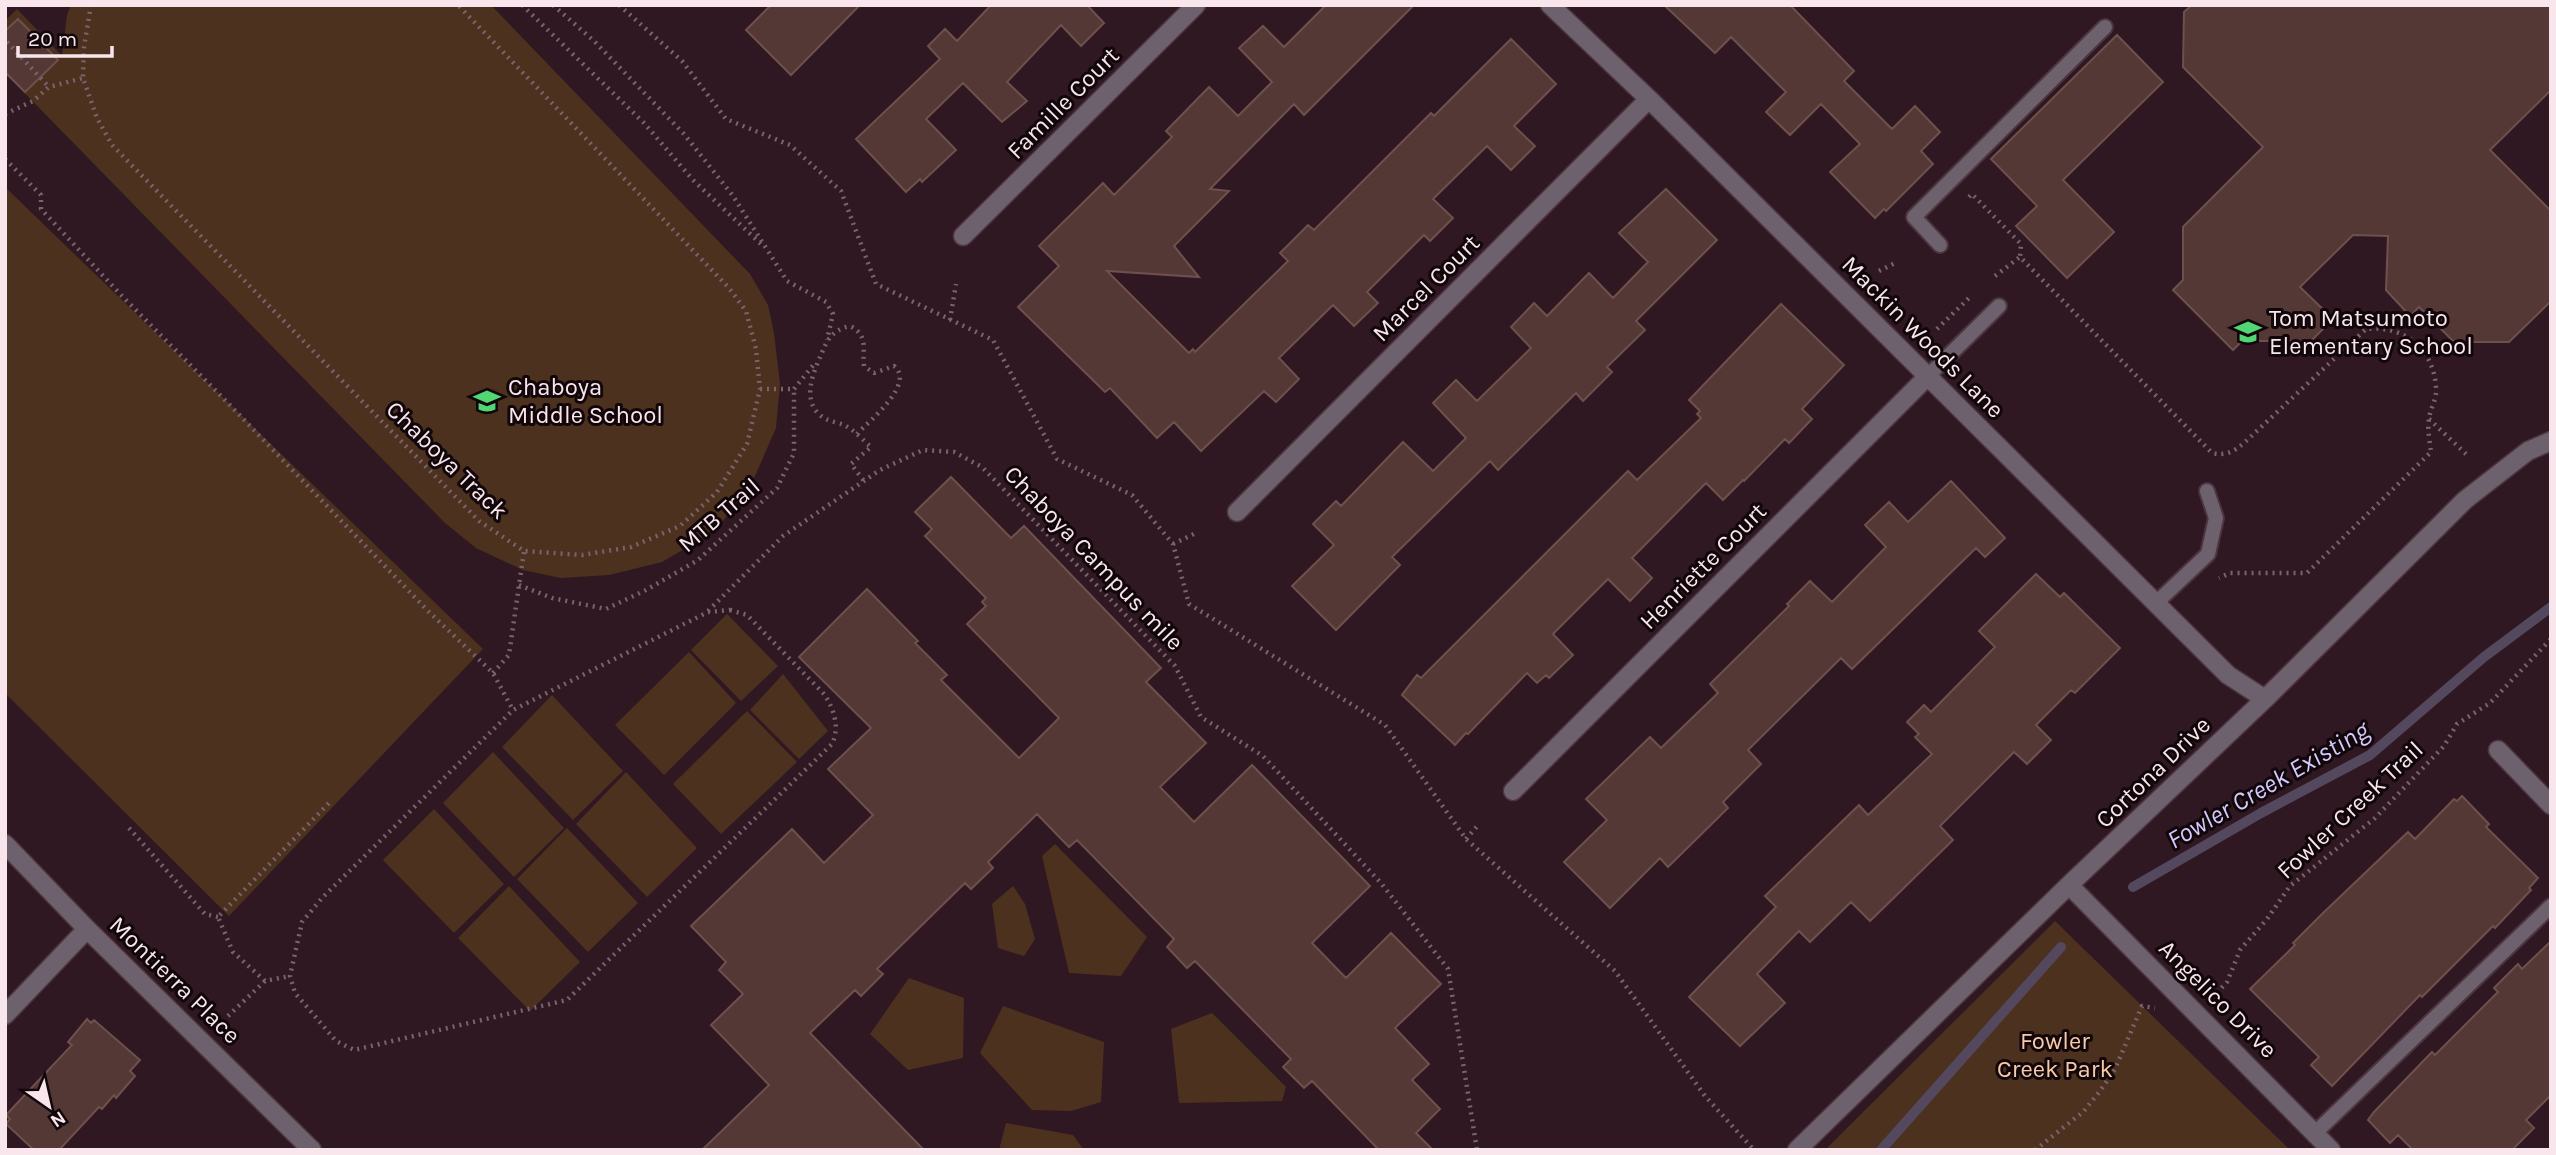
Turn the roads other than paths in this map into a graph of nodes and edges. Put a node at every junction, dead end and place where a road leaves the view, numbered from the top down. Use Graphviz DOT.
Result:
graph roads {
  1 [pos="1196,5"];
  2 [pos="1550,5"];
  3 [pos="2105,27"];
  4 [pos="1649,99"];
  5 [pos="963,236"];
  6 [pos="1940,245"];
  7 [pos="1999,306"];
  8 [pos="1928,376"];
  9 [pos="2551,441"];
  10 [pos="2207,491"];
  11 [pos="1237,512"];
  12 [pos="2155,604"];
  13 [pos="2265,699"];
  14 [pos="2498,750"];
  15 [pos="1513,791"];
  16 [pos="2551,805"];
  17 [pos="5,844"];
  18 [pos="2069,885"];
  19 [pos="2551,905"];
  20 [pos="88,929"];
  21 [pos="5,1015"];
  22 [pos="2315,1133"];
  23 [pos="312,1150"];
  24 [pos="1797,1150"];
  25 [pos="2332,1150"];
  1 -- 5 [label="street, Famille Court"];
  2 -- 4 [label="street, Mackin Woods Lane"];
  3 -- 6 [label="lane"];
  4 -- 8 [label="street, Mackin Woods Lane"];
  4 -- 11 [label="street, Marcel Court"];
  7 -- 8 [label="lane"];
  8 -- 12 [label="street, Mackin Woods Lane"];
  8 -- 15 [label="street, Henriette Court"];
  9 -- 13 [label="street, Cortona Drive"];
  10 -- 12 [label="lane"];
  12 -- 13 [label="street, Mackin Woods Lane"];
  13 -- 18 [label="street, Cortona Drive"];
  14 -- 16 [label="street"];
  17 -- 20 [label="street, Montierra Place"];
  18 -- 22 [label="street, Angelico Drive"];
  18 -- 24 [label="street, Cortona Drive"];
  19 -- 22 [label="lane"];
  20 -- 21 [label="street"];
  20 -- 23 [label="street, Montierra Place"];
  22 -- 25 [label="street, Angelico Drive"];
}
